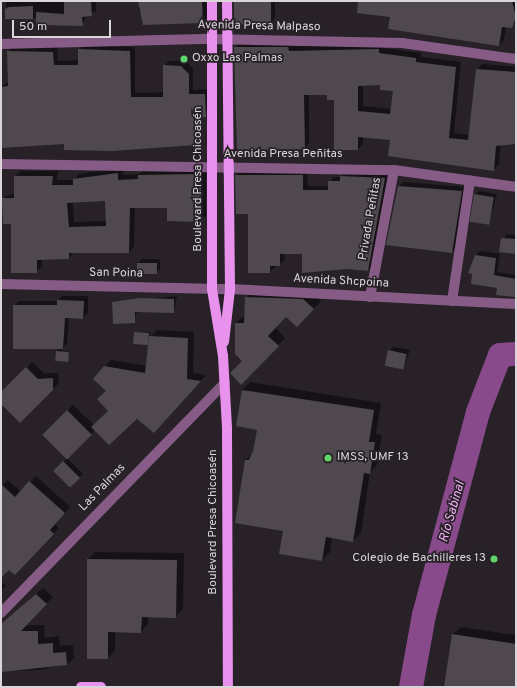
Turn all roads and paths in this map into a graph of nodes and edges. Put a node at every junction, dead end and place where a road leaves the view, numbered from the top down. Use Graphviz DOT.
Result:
graph roads {
  1 [pos="212,1"];
  2 [pos="226,1"];
  3 [pos="212,39"];
  4 [pos="226,39"];
  5 [pos="1,44"];
  6 [pos="516,59"];
  7 [pos="1,164"];
  8 [pos="212,167"];
  9 [pos="229,168"];
  10 [pos="394,170"];
  11 [pos="470,180"];
  12 [pos="516,187"];
  13 [pos="1,284"];
  14 [pos="212,289"];
  15 [pos="230,289"];
  16 [pos="370,297"];
  17 [pos="452,300"];
  18 [pos="516,304"];
  19 [pos="223,356"];
  20 [pos="224,383"];
  21 [pos="1,613"];
  22 [pos="81,687"];
  23 [pos="101,687"];
  24 [pos="228,687"];
  1 -- 3 [label="main road, Boulevard Presa Chicoasén"];
  2 -- 4 [label="main road, Boulevard Presa Chicoasén"];
  3 -- 4 [label="street, Avenida Presa Malpaso"];
  3 -- 5 [label="street, Avenida Presa Malpaso"];
  3 -- 8 [label="main road, Boulevard Presa Chicoasén"];
  4 -- 6 [label="street, Avenida Presa Malpaso"];
  4 -- 9 [label="main road, Boulevard Presa Chicoasén"];
  7 -- 8 [label="street, Avenida Presa Peñitas"];
  8 -- 9 [label="street, Avenida Presa Peñitas"];
  8 -- 14 [label="main road, Boulevard Presa Chicoasén"];
  9 -- 10 [label="street, Avenida Presa Peñitas"];
  9 -- 15 [label="main road, Boulevard Presa Chicoasén"];
  10 -- 11 [label="street, Avenida Presa Peñitas"];
  10 -- 16 [label="street, Privada Peñitas"];
  11 -- 12 [label="street, Avenida Presa Peñitas"];
  11 -- 17 [label="street"];
  13 -- 14 [label="street, San Poina"];
  14 -- 15 [label="street, San Poina"];
  14 -- 19 [label="main road, Boulevard Presa Chicoasén"];
  15 -- 16 [label="street, Avenida Shcpoina"];
  15 -- 19 [label="main road, Boulevard Presa Chicoasén"];
  16 -- 17 [label="street, Avenida Shcpoina"];
  17 -- 18 [label="street, Avenida Shcpoina"];
  19 -- 20 [label="main road, Boulevard Presa Chicoasén"];
  20 -- 21 [label="street, Las Palmas"];
  20 -- 24 [label="main road, Boulevard Presa Chicoasén"];
  22 -- 23 [label="main road"];
}
